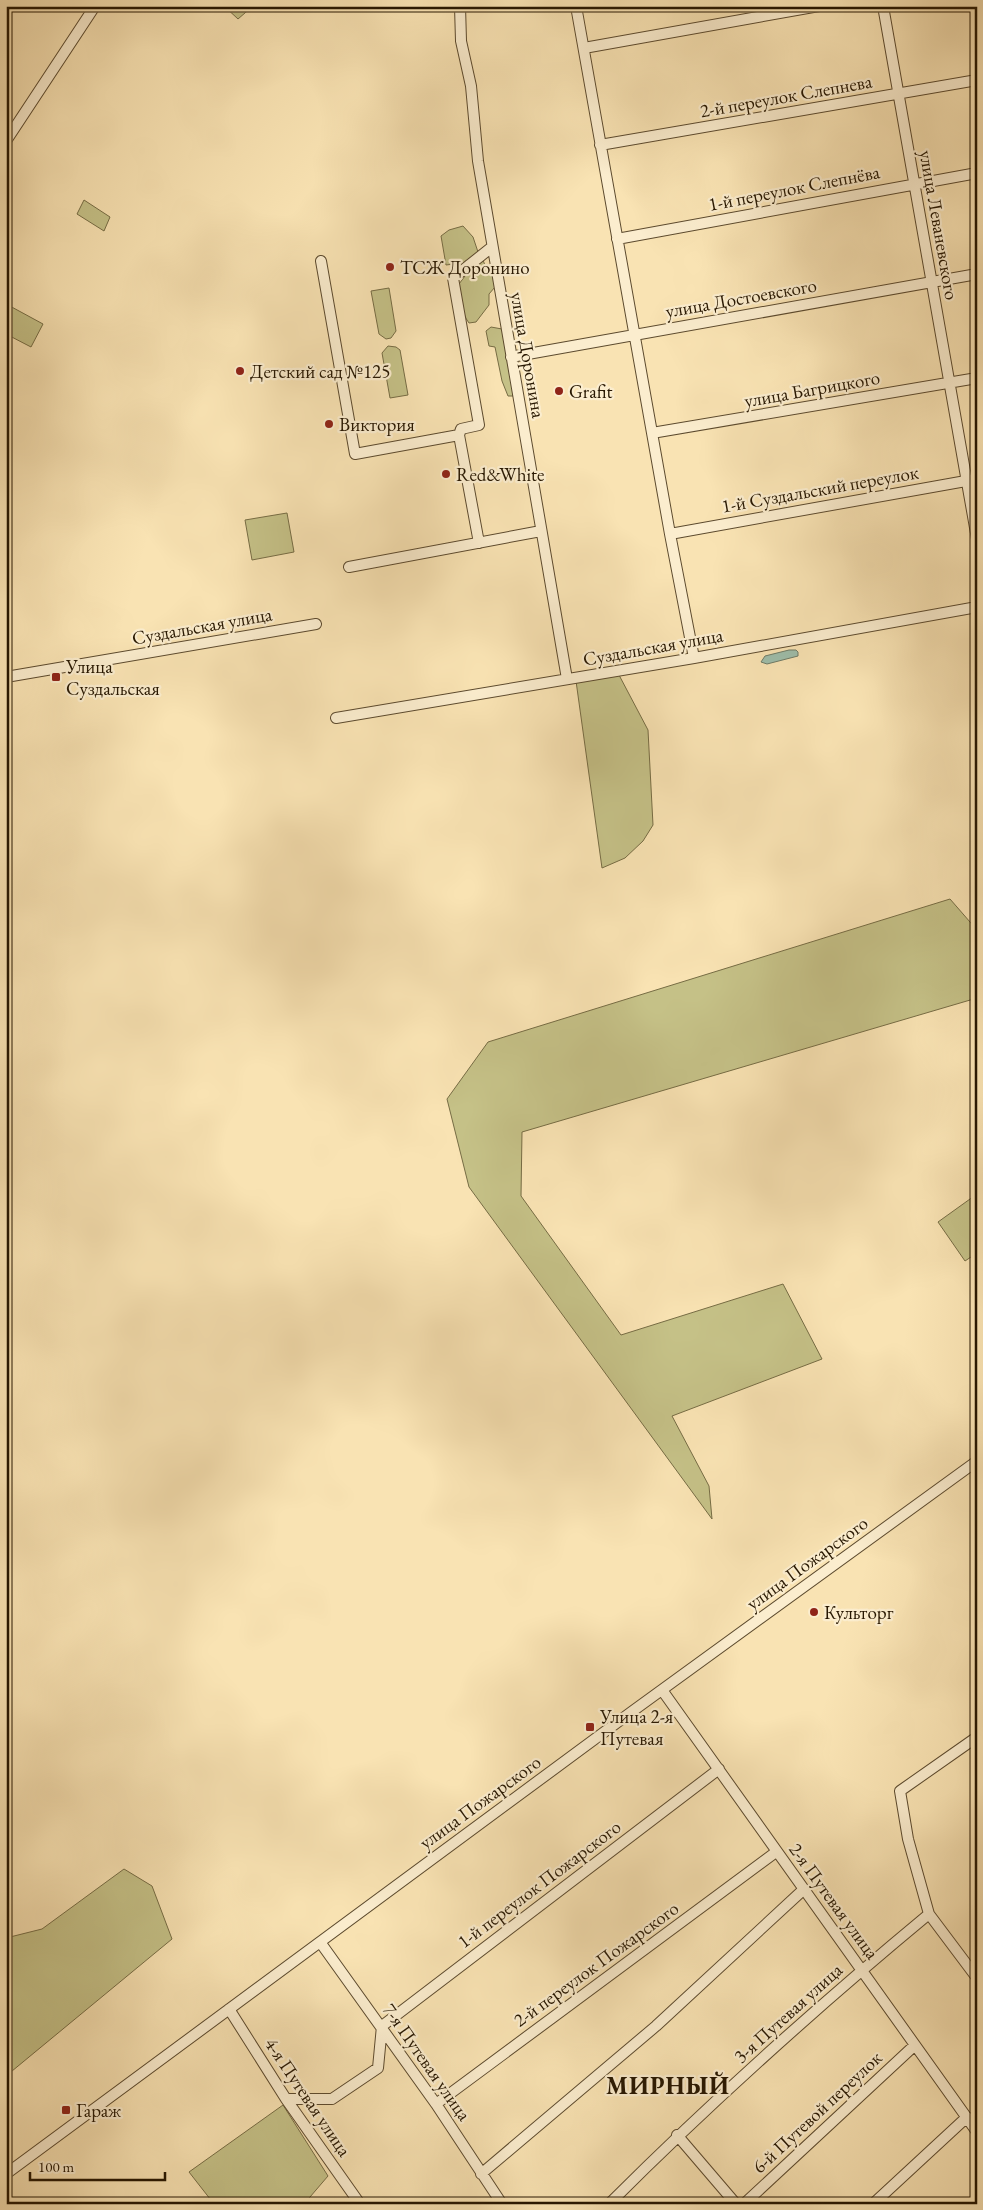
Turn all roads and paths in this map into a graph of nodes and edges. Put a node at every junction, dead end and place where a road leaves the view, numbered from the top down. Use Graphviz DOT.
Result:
graph roads {
  1 [pos="95,6"];
  2 [pos="460,6"];
  3 [pos="576,6"];
  4 [pos="819,6"];
  5 [pos="883,6"];
  6 [pos="584,48"];
  7 [pos="977,80"];
  8 [pos="898,95"];
  9 [pos="6,141"];
  10 [pos="600,145"];
  11 [pos="977,174"];
  12 [pos="914,184"];
  13 [pos="618,239"];
  14 [pos="492,247"];
  15 [pos="321,261"];
  16 [pos="977,274"];
  17 [pos="932,282"];
  18 [pos="635,334"];
  19 [pos="511,357"];
  20 [pos="977,378"];
  21 [pos="949,383"];
  22 [pos="652,434"];
  23 [pos="459,435"];
  24 [pos="972,480"];
  25 [pos="541,531"];
  26 [pos="670,534"];
  27 [pos="977,539"];
  28 [pos="479,543"];
  29 [pos="349,567"];
  30 [pos="977,607"];
  31 [pos="316,624"];
  32 [pos="694,658"];
  33 [pos="6,677"];
  34 [pos="567,679"];
  35 [pos="336,718"];
  36 [pos="977,1461"];
  37 [pos="662,1690"];
  38 [pos="977,1737"];
  39 [pos="718,1769"];
  40 [pos="776,1852"];
  41 [pos="803,1890"];
  42 [pos="929,1914"];
  43 [pos="320,1942"];
  44 [pos="862,1970"];
  45 [pos="977,1978"];
  46 [pos="229,2009"];
  47 [pos="382,2026"];
  48 [pos="914,2045"];
  49 [pos="286,2099"];
  50 [pos="436,2104"];
  51 [pos="967,2117"];
  52 [pos="977,2132"];
  53 [pos="677,2136"];
  54 [pos="6,2174"];
  55 [pos="481,2174"];
  56 [pos="360,2204"];
  57 [pos="502,2204"];
  58 [pos="608,2204"];
  59 [pos="736,2204"];
  60 [pos="744,2204"];
  61 [pos="873,2204"];
  1 -- 9 [label="street"];
  2 -- 14 [label="street, улица Доронина"];
  3 -- 6 [label="street"];
  4 -- 6 [label="street"];
  5 -- 8 [label="street, улица Леваневского"];
  6 -- 10 [label="street"];
  7 -- 8 [label="street, 2-й переулок Слепнева"];
  8 -- 10 [label="street, 2-й переулок Слепнева"];
  8 -- 12 [label="street, улица Леваневского"];
  10 -- 13 [label="street"];
  11 -- 12 [label="street, 1-й переулок Слепнёва"];
  12 -- 13 [label="street, 1-й переулок Слепнёва"];
  12 -- 17 [label="street, улица Леваневского"];
  13 -- 18 [label="street"];
  14 -- 19 [label="street, улица Доронина"];
  14 -- 23 [label="street"];
  15 -- 23 [label="street"];
  16 -- 17 [label="street, улица Достоевского"];
  17 -- 18 [label="street, улица Достоевского"];
  17 -- 21 [label="street, улица Леваневского"];
  18 -- 19 [label="street, улица Достоевского"];
  18 -- 22 [label="street"];
  19 -- 25 [label="street, улица Доронина"];
  20 -- 21 [label="street, улица Багрицкого"];
  21 -- 22 [label="street, улица Багрицкого"];
  21 -- 24 [label="street, улица Леваневского"];
  22 -- 26 [label="street"];
  23 -- 28 [label="street"];
  24 -- 26 [label="street, 1-й Суздальский переулок"];
  24 -- 27 [label="street, улица Леваневского"];
  25 -- 28 [label="street"];
  25 -- 34 [label="street, улица Доронина"];
  26 -- 32 [label="street"];
  28 -- 29 [label="street"];
  30 -- 32 [label="street, Суздальская улица"];
  31 -- 33 [label="street, Суздальская улица"];
  32 -- 34 [label="street, Суздальская улица"];
  34 -- 35 [label="street, Суздальская улица"];
  36 -- 37 [label="street, улица Пожарского"];
  37 -- 39 [label="street, 2-я Путевая улица"];
  37 -- 43 [label="street, улица Пожарского"];
  38 -- 42 [label="street"];
  39 -- 40 [label="street, 2-я Путевая улица"];
  39 -- 47 [label="street, 1-й переулок Пожарского"];
  40 -- 41 [label="street, 2-я Путевая улица"];
  40 -- 50 [label="street, 2-й переулок Пожарского"];
  41 -- 44 [label="street, 2-я Путевая улица"];
  41 -- 55 [label="street"];
  42 -- 44 [label="street, 3-я Путевая улица"];
  42 -- 45 [label="street"];
  43 -- 46 [label="street, улица Пожарского"];
  43 -- 47 [label="street, 7-я Путевая улица"];
  44 -- 48 [label="street, 2-я Путевая улица"];
  44 -- 53 [label="street, 3-я Путевая улица"];
  46 -- 49 [label="street, 4-я Путевая улица"];
  46 -- 54 [label="street, улица Пожарского"];
  47 -- 49 [label="street"];
  47 -- 50 [label="street, 7-я Путевая улица"];
  48 -- 51 [label="street, 2-я Путевая улица"];
  48 -- 60 [label="street, 6-й Путевой переулок"];
  49 -- 56 [label="street, 4-я Путевая улица"];
  50 -- 55 [label="street, 7-я Путевая улица"];
  51 -- 52 [label="street, 2-я Путевая улица"];
  51 -- 61 [label="street"];
  53 -- 58 [label="street, 3-я Путевая улица"];
  53 -- 59 [label="street"];
  55 -- 57 [label="street, 7-я Путевая улица"];
}
